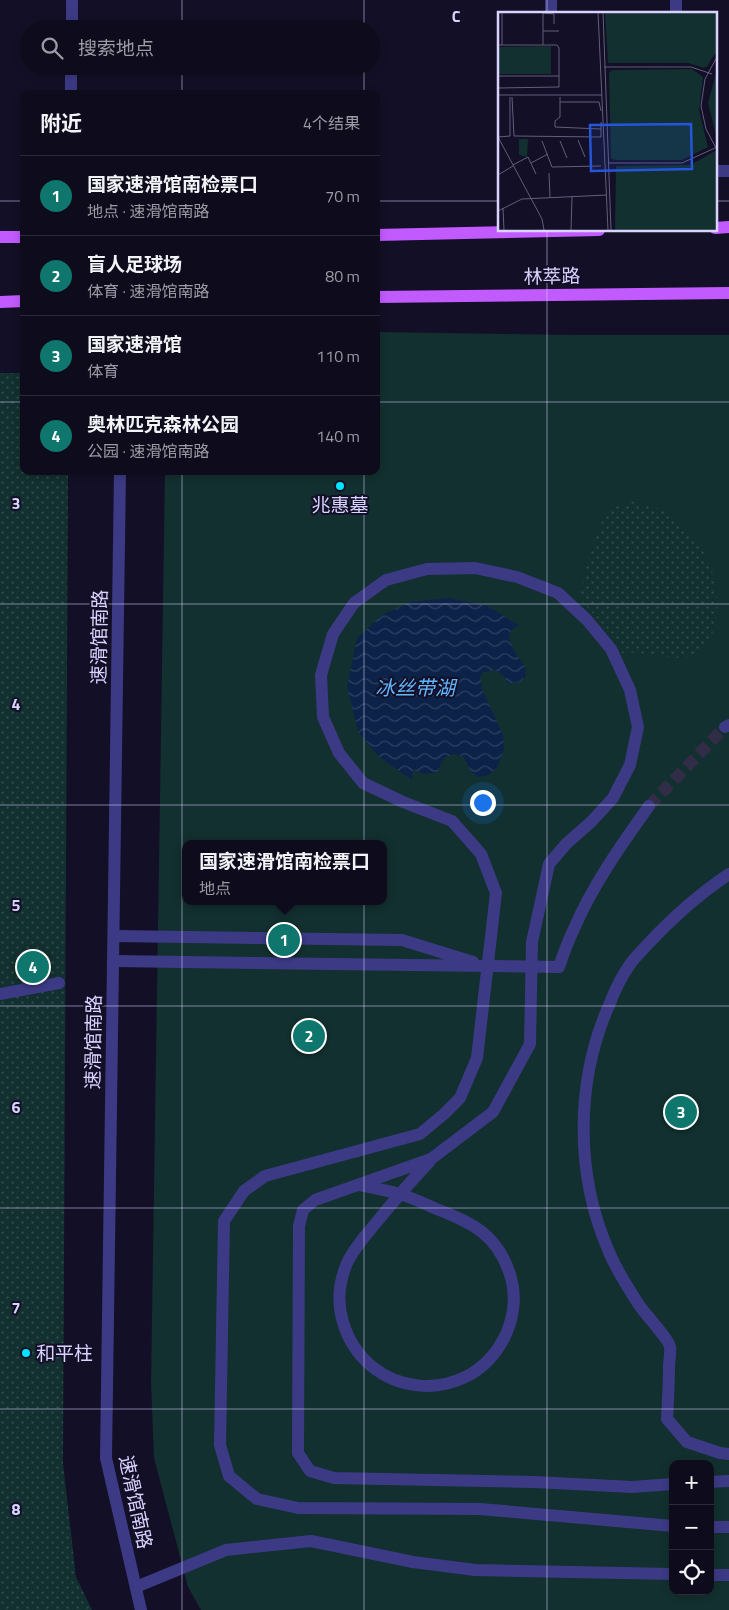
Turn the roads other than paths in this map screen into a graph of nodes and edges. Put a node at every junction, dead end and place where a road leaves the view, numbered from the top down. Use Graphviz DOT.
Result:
graph roads {
  1 [pos="72,0"];
  2 [pos="72,20"];
  3 [pos="72,75"];
  4 [pos="71,90"];
  5 [pos="716,171"];
  6 [pos="729,171"];
  7 [pos="729,227"];
  8 [pos="716,228"];
  9 [pos="543,231"];
  10 [pos="380,234"];
  11 [pos="0,237"];
  12 [pos="20,237"];
  13 [pos="729,293"];
  14 [pos="380,297"];
  15 [pos="0,302"];
  16 [pos="20,302"];
  17 [pos="120,475"];
  18 [pos="649,806"];
  19 [pos="729,874"];
  20 [pos="114,936"];
  21 [pos="113,962"];
  22 [pos="487,966"];
  23 [pos="531,967"];
  24 [pos="59,982"];
  25 [pos="0,994"];
  26 [pos="431,1159"];
  27 [pos="358,1185"];
  28 [pos="400,1194"];
  29 [pos="729,1454"];
  30 [pos="729,1481"];
  31 [pos="714,1482"];
  32 [pos="669,1484"];
  33 [pos="669,1526"];
  34 [pos="714,1527"];
  35 [pos="729,1527"];
  36 [pos="669,1574"];
  37 [pos="714,1574"];
  38 [pos="729,1575"];
  39 [pos="136,1587"];
  40 [pos="141,1610"];
  1 -- 2 [label="street"];
  3 -- 4 [label="street"];
  5 -- 6 [label="street"];
  7 -- 8 [label="main road"];
  9 -- 10 [label="main road"];
  11 -- 12 [label="main road"];
  13 -- 14 [label="main road, 林萃路"];
  15 -- 16 [label="main road"];
  17 -- 20 [label="street, 速滑馆南路"];
  18 -- 23 [label="street"];
  19 -- 29 [label="street"];
  20 -- 21 [label="street, 速滑馆南路"];
  20 -- 22 [label="street"];
  21 -- 22 [label="street"];
  21 -- 39 [label="street, 速滑馆南路"];
  22 -- 23 [label="street"];
  22 -- 23 [label="street"];
  22 -- 33 [label="street"];
  23 -- 26 [label="street"];
  24 -- 25 [label="street"];
  26 -- 27 [label="street"];
  26 -- 28 [label="street"];
  27 -- 28 [label="street"];
  27 -- 32 [label="street"];
  28 -- 28 [label="street"];
  30 -- 31 [label="street"];
  34 -- 35 [label="street"];
  36 -- 39 [label="street"];
  37 -- 38 [label="street"];
  39 -- 40 [label="street, 速滑馆南路"];
}
